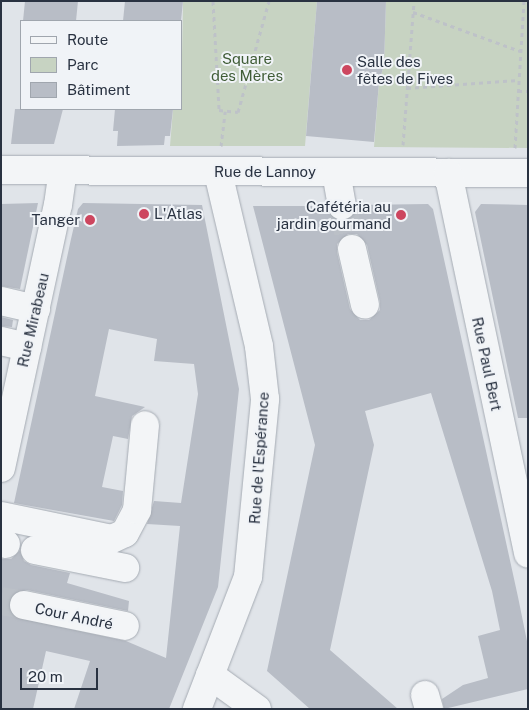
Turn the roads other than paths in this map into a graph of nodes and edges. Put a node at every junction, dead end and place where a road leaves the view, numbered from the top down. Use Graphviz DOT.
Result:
graph roads {
  1 [pos="1,170"];
  2 [pos="63,171"];
  3 [pos="218,172"];
  4 [pos="336,172"];
  5 [pos="448,173"];
  6 [pos="521,173"];
  7 [pos="342,205"];
  8 [pos="352,249"];
  9 [pos="1,301"];
  10 [pos="365,305"];
  11 [pos="36,309"];
  12 [pos="14,344"];
  13 [pos="145,425"];
  14 [pos="1,468"];
  15 [pos="1,516"];
  16 [pos="35,550"];
  17 [pos="528,554"];
  18 [pos="125,568"];
  19 [pos="24,605"];
  20 [pos="124,626"];
  21 [pos="210,675"];
  22 [pos="196,709"];
  23 [pos="257,709"];
  1 -- 2 [label="street, Rue de Lannoy"];
  2 -- 3 [label="street, Rue de Lannoy"];
  2 -- 11 [label="street, Rue Mirabeau"];
  3 -- 4 [label="street, Rue de Lannoy"];
  3 -- 21 [label="street, Rue de l'Espérance"];
  4 -- 5 [label="street, Rue de Lannoy"];
  4 -- 7 [label="street"];
  5 -- 6 [label="street, Rue de Lannoy"];
  5 -- 17 [label="street, Rue Paul Bert"];
  8 -- 10 [label="street"];
  9 -- 11 [label="street"];
  11 -- 12 [label="street, Rue Mirabeau"];
  12 -- 14 [label="street, Rue Mirabeau"];
  13 -- 15 [label="street"];
  16 -- 18 [label="street"];
  19 -- 20 [label="street, Cour André"];
  21 -- 22 [label="street, Rue de l'Espérance"];
  21 -- 23 [label="street"];
}
